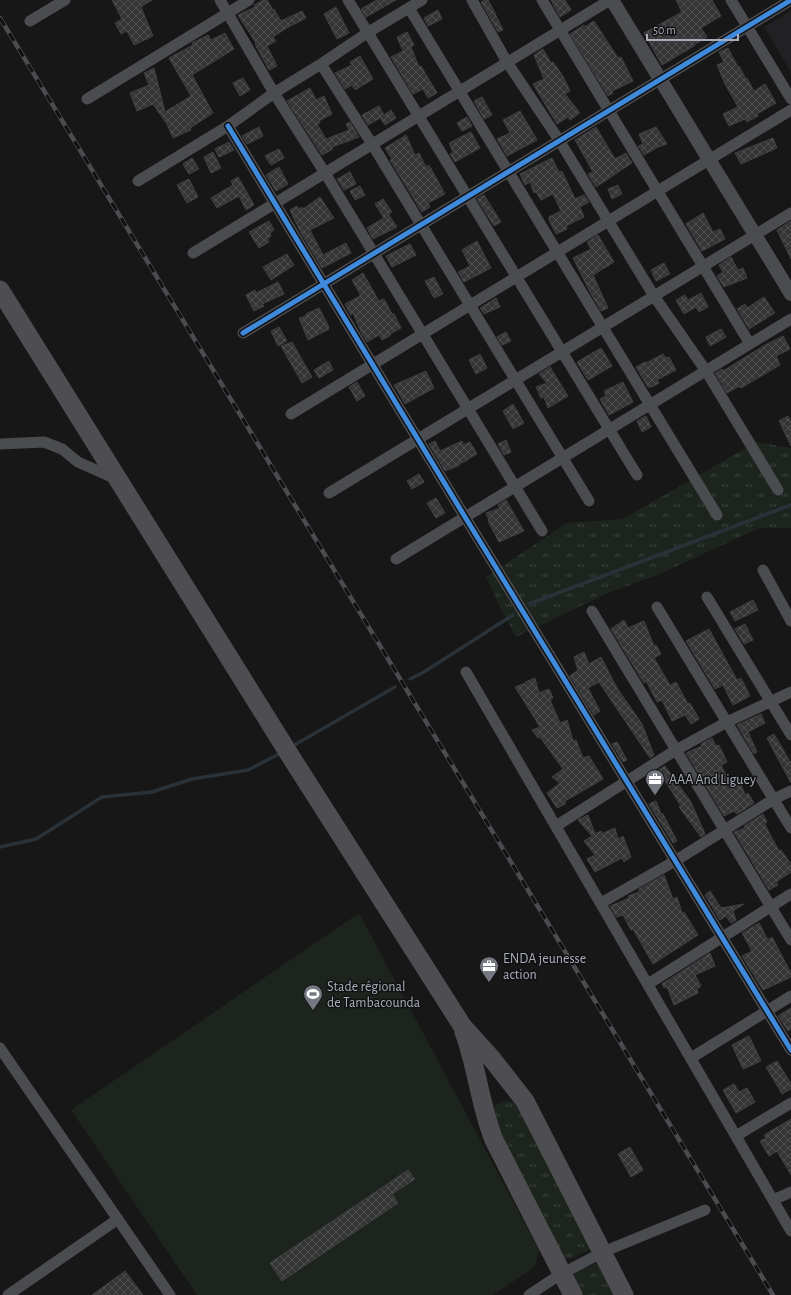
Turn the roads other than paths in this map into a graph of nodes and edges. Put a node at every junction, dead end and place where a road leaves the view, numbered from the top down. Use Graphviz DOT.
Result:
graph roads {
  1 [pos="65,0"];
  2 [pos="220,0"];
  3 [pos="249,0"];
  4 [pos="348,0"];
  5 [pos="422,0"];
  6 [pos="472,0"];
  7 [pos="542,0"];
  8 [pos="611,0"];
  9 [pos="731,0"];
  10 [pos="791,0"];
  11 [pos="409,8"];
  12 [pos="228,13"];
  13 [pos="30,21"];
  14 [pos="747,27"];
  15 [pos="560,30"];
  16 [pos="367,33"];
  17 [pos="507,62"];
  18 [pos="321,64"];
  19 [pos="660,80"];
  20 [pos="460,91"];
  21 [pos="274,93"];
  22 [pos="87,98"];
  23 [pos="791,99"];
  24 [pos="791,110"];
  25 [pos="609,111"];
  26 [pos="419,116"];
  27 [pos="228,126"];
  28 [pos="559,140"];
  29 [pos="372,144"];
  30 [pos="709,160"];
  31 [pos="509,171"];
  32 [pos="325,173"];
  33 [pos="138,181"];
  34 [pos="657,191"];
  35 [pos="468,196"];
  36 [pos="275,203"];
  37 [pos="791,213"];
  38 [pos="608,220"];
  39 [pos="421,225"];
  40 [pos="755,235"];
  41 [pos="557,251"];
  42 [pos="193,253"];
  43 [pos="374,254"];
  44 [pos="703,266"];
  45 [pos="517,276"];
  46 [pos="324,284"];
  47 [pos="0,290"];
  48 [pos="791,294"];
  49 [pos="654,296"];
  50 [pos="469,305"];
  51 [pos="791,319"];
  52 [pos="603,327"];
  53 [pos="243,333"];
  54 [pos="422,333"];
  55 [pos="750,344"];
  56 [pos="563,352"];
  57 [pos="372,364"];
  58 [pos="706,371"];
  59 [pos="515,380"];
  60 [pos="650,405"];
  61 [pos="468,409"];
  62 [pos="290,414"];
  63 [pos="610,429"];
  64 [pos="418,440"];
  65 [pos="0,444"];
  66 [pos="562,458"];
  67 [pos="638,475"];
  68 [pos="118,480"];
  69 [pos="515,487"];
  70 [pos="778,490"];
  71 [pos="330,493"];
  72 [pos="589,501"];
  73 [pos="717,515"];
  74 [pos="465,517"];
  75 [pos="542,530"];
  76 [pos="396,559"];
  77 [pos="763,570"];
  78 [pos="707,597"];
  79 [pos="657,607"];
  80 [pos="592,611"];
  81 [pos="791,621"];
  82 [pos="466,672"];
  83 [pos="791,692"];
  84 [pos="771,701"];
  85 [pos="727,722"];
  86 [pos="791,735"];
  87 [pos="676,750"];
  88 [pos="627,782"];
  89 [pos="791,791"];
  90 [pos="774,799"];
  91 [pos="556,826"];
  92 [pos="791,828"];
  93 [pos="725,830"];
  94 [pos="675,861"];
  95 [pos="791,894"];
  96 [pos="601,903"];
  97 [pos="771,906"];
  98 [pos="722,937"];
  99 [pos="791,940"];
  100 [pos="648,984"];
  101 [pos="791,996"];
  102 [pos="767,1011"];
  103 [pos="463,1027"];
  104 [pos="0,1048"];
  105 [pos="791,1050"];
  106 [pos="691,1058"];
  107 [pos="791,1103"];
  108 [pos="736,1136"];
  109 [pos="791,1192"];
  110 [pos="773,1200"];
  111 [pos="705,1210"];
  112 [pos="118,1219"];
  113 [pos="791,1231"];
  114 [pos="602,1252"];
  115 [pos="561,1274"];
  116 [pos="8,1295"];
  117 [pos="170,1295"];
  118 [pos="529,1295"];
  119 [pos="573,1295"];
  120 [pos="624,1295"];
  1 -- 13 [label="street"];
  2 -- 12 [label="street"];
  3 -- 12 [label="street"];
  4 -- 16 [label="street"];
  5 -- 11 [label="street"];
  6 -- 17 [label="street"];
  7 -- 15 [label="street"];
  8 -- 15 [label="street"];
  8 -- 19 [label="street"];
  9 -- 14 [label="street"];
  10 -- 14 [label="street"];
  11 -- 16 [label="street"];
  11 -- 20 [label="street"];
  12 -- 21 [label="street"];
  12 -- 22 [label="street"];
  14 -- 19 [label="street"];
  14 -- 23 [label="street"];
  15 -- 17 [label="street"];
  15 -- 25 [label="street"];
  16 -- 18 [label="street"];
  16 -- 26 [label="street"];
  17 -- 20 [label="street"];
  17 -- 28 [label="street"];
  18 -- 21 [label="street"];
  18 -- 29 [label="street"];
  19 -- 25 [label="street"];
  19 -- 30 [label="street"];
  20 -- 26 [label="street"];
  20 -- 31 [label="street"];
  21 -- 27 [label="street"];
  21 -- 32 [label="street"];
  24 -- 30 [label="street"];
  25 -- 28 [label="street"];
  25 -- 34 [label="street"];
  26 -- 29 [label="street"];
  26 -- 35 [label="street"];
  27 -- 33 [label="street"];
  27 -- 36 [label="street"];
  28 -- 31 [label="street"];
  28 -- 38 [label="street"];
  29 -- 32 [label="street"];
  29 -- 39 [label="street"];
  30 -- 34 [label="street"];
  30 -- 40 [label="street"];
  31 -- 35 [label="street"];
  31 -- 41 [label="street"];
  32 -- 36 [label="street"];
  32 -- 43 [label="street"];
  34 -- 38 [label="street"];
  34 -- 44 [label="street"];
  35 -- 39 [label="street"];
  35 -- 45 [label="street"];
  36 -- 42 [label="street"];
  36 -- 46 [label="street"];
  37 -- 40 [label="street"];
  38 -- 41 [label="street"];
  38 -- 49 [label="street"];
  39 -- 43 [label="street"];
  39 -- 50 [label="street"];
  40 -- 44 [label="street"];
  40 -- 48 [label="street"];
  41 -- 45 [label="street"];
  41 -- 52 [label="street"];
  43 -- 46 [label="street"];
  43 -- 54 [label="street"];
  44 -- 49 [label="street"];
  44 -- 55 [label="street"];
  45 -- 50 [label="street"];
  45 -- 56 [label="street"];
  46 -- 53 [label="street"];
  46 -- 57 [label="street"];
  47 -- 68 [label="highway"];
  49 -- 52 [label="street"];
  49 -- 58 [label="street"];
  50 -- 54 [label="street"];
  50 -- 59 [label="street"];
  51 -- 55 [label="street"];
  52 -- 56 [label="street"];
  52 -- 60 [label="street"];
  54 -- 57 [label="street"];
  54 -- 61 [label="street"];
  55 -- 58 [label="street"];
  56 -- 59 [label="street"];
  56 -- 63 [label="street"];
  57 -- 62 [label="street"];
  57 -- 64 [label="street"];
  58 -- 60 [label="street"];
  58 -- 70 [label="street"];
  59 -- 61 [label="street"];
  59 -- 66 [label="street"];
  60 -- 63 [label="street"];
  60 -- 73 [label="street"];
  61 -- 64 [label="street"];
  61 -- 69 [label="street"];
  63 -- 66 [label="street"];
  63 -- 67 [label="street"];
  64 -- 71 [label="street"];
  64 -- 74 [label="street"];
  65 -- 68 [label="street"];
  66 -- 69 [label="street"];
  66 -- 72 [label="street"];
  68 -- 103 [label="highway"];
  69 -- 74 [label="street"];
  69 -- 75 [label="street"];
  74 -- 76 [label="street"];
  74 -- 88 [label="street"];
  77 -- 81 [label="street"];
  78 -- 84 [label="street"];
  79 -- 85 [label="street"];
  80 -- 87 [label="street"];
  82 -- 91 [label="street"];
  83 -- 84 [label="street"];
  84 -- 85 [label="street"];
  84 -- 86 [label="street"];
  85 -- 87 [label="street"];
  85 -- 90 [label="street"];
  87 -- 88 [label="street"];
  87 -- 93 [label="street"];
  88 -- 91 [label="street"];
  88 -- 94 [label="street"];
  89 -- 90 [label="street"];
  90 -- 92 [label="street"];
  90 -- 93 [label="street"];
  91 -- 96 [label="street"];
  93 -- 94 [label="street"];
  93 -- 97 [label="street"];
  94 -- 96 [label="street"];
  94 -- 98 [label="street"];
  95 -- 97 [label="street"];
  96 -- 100 [label="street"];
  97 -- 98 [label="street"];
  97 -- 99 [label="street"];
  98 -- 100 [label="street"];
  98 -- 102 [label="street"];
  100 -- 106 [label="street"];
  101 -- 102 [label="street"];
  102 -- 105 [label="street"];
  102 -- 106 [label="street"];
  103 -- 114 [label="highway"];
  103 -- 115 [label="highway"];
  104 -- 112 [label="street"];
  106 -- 108 [label="street"];
  107 -- 108 [label="street"];
  108 -- 110 [label="street"];
  109 -- 110 [label="street"];
  110 -- 113 [label="street"];
  111 -- 114 [label="street"];
  112 -- 116 [label="street"];
  112 -- 117 [label="street"];
  114 -- 115 [label="street"];
  114 -- 120 [label="highway"];
  115 -- 118 [label="street"];
  115 -- 119 [label="highway"];
}
